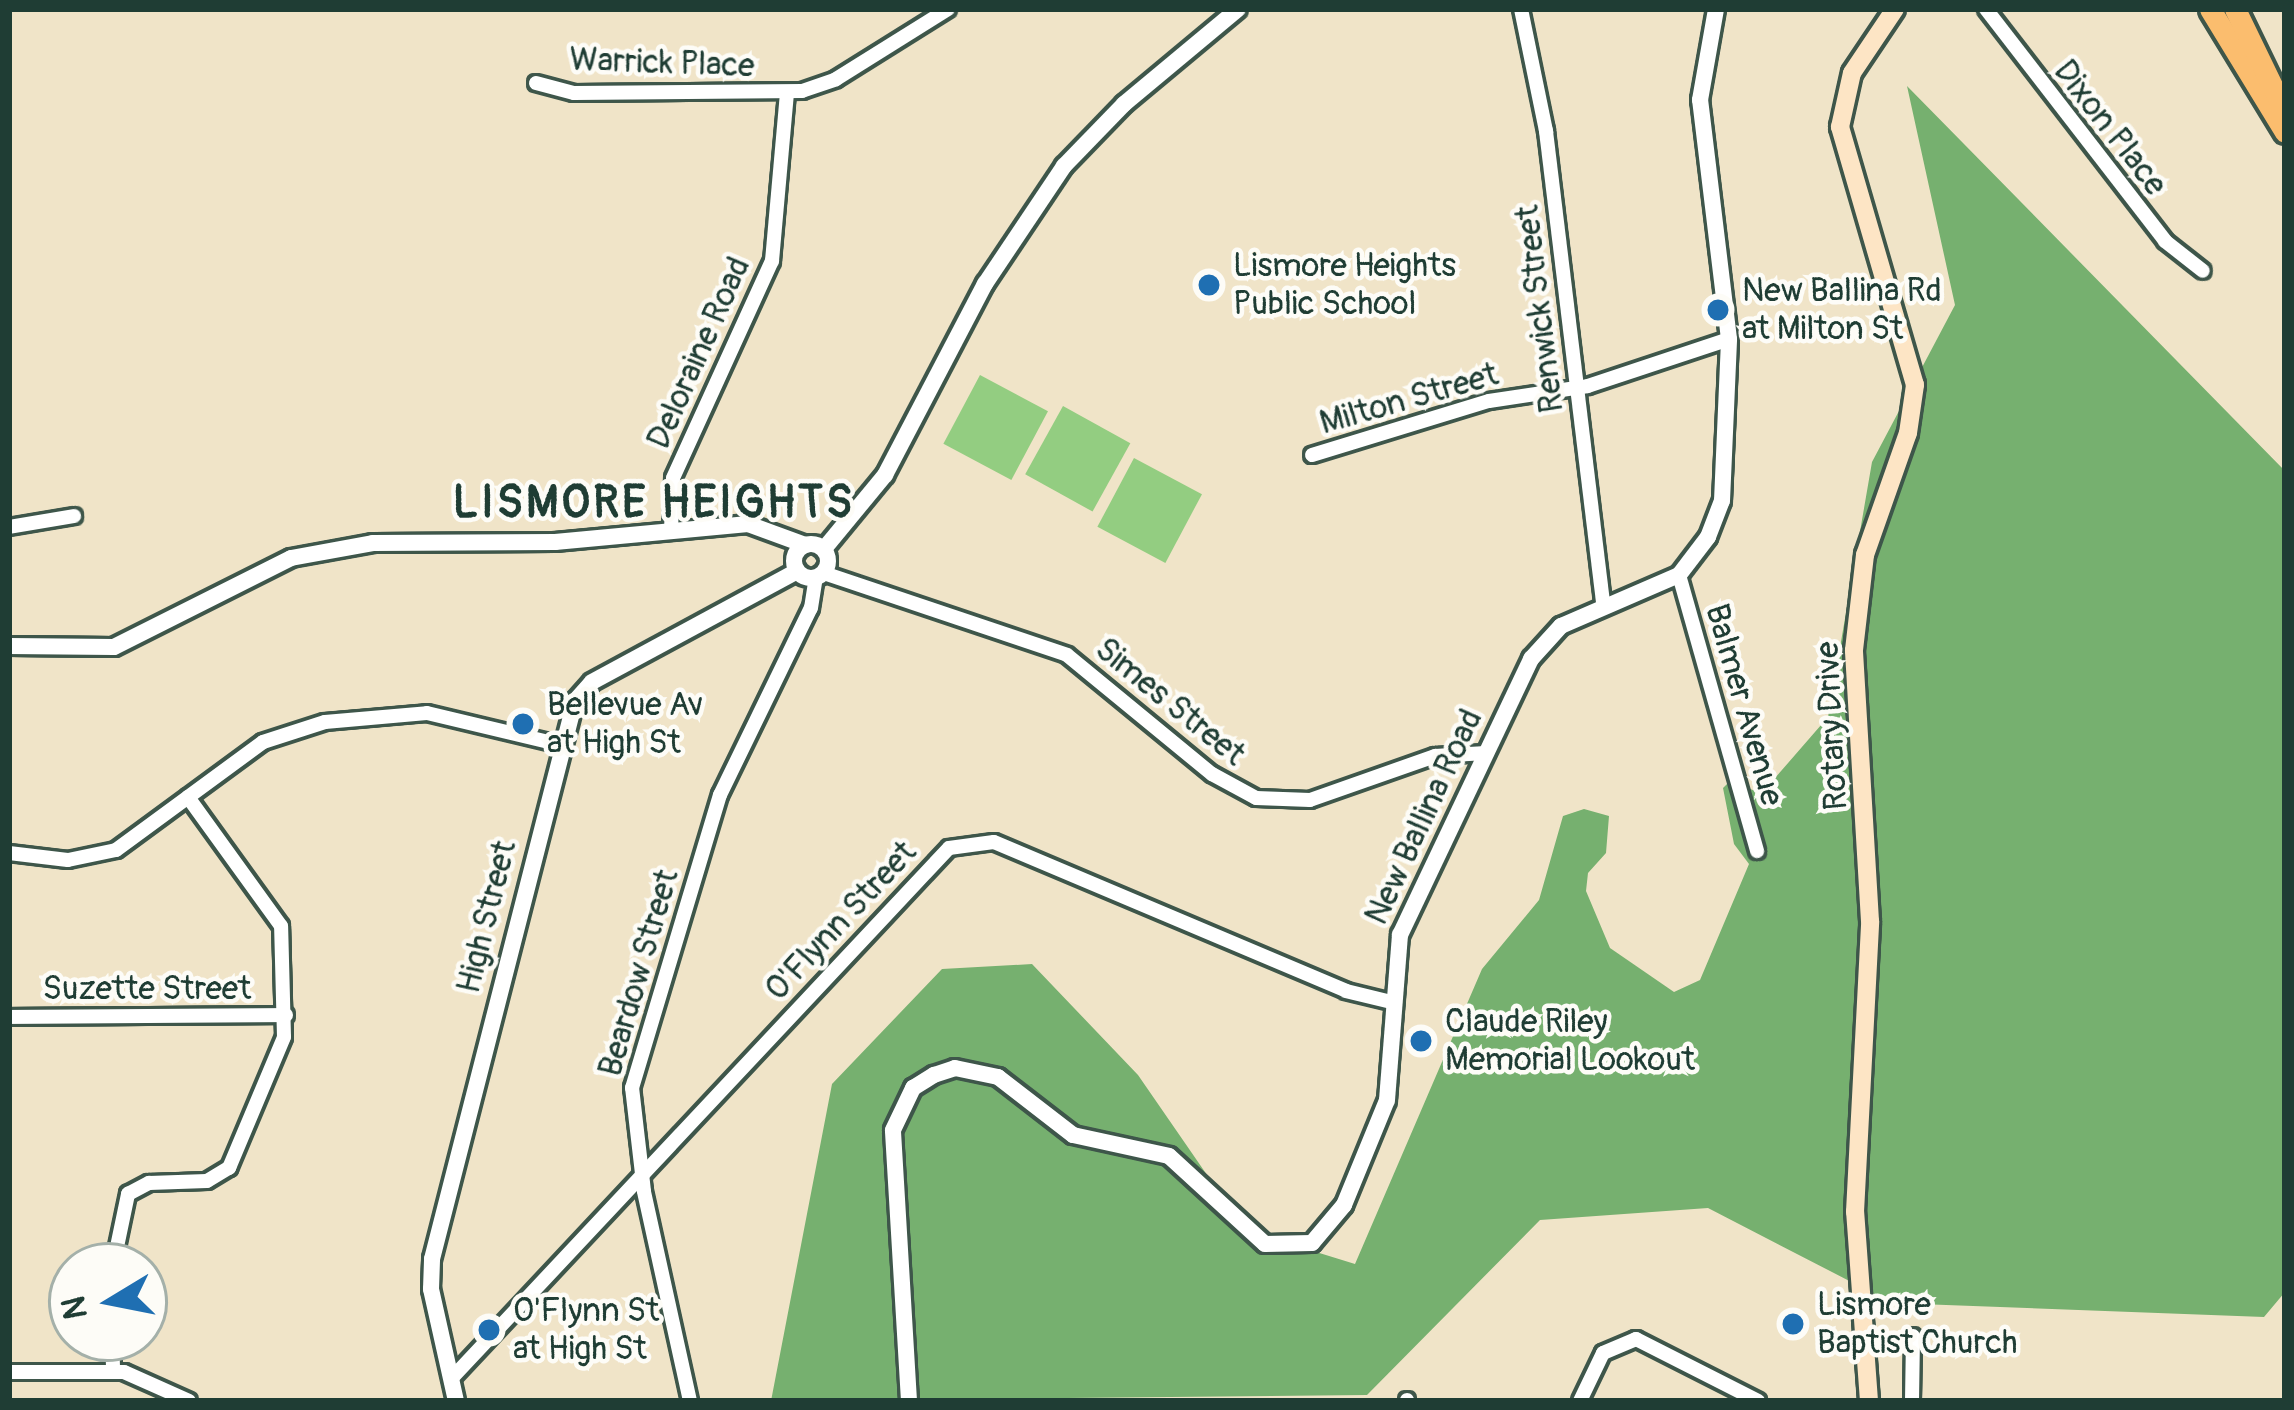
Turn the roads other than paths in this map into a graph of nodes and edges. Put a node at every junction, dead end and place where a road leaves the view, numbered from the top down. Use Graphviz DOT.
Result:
graph roads {
  1 [pos="948,9"];
  2 [pos="1238,9"];
  3 [pos="1521,9"];
  4 [pos="1716,9"];
  5 [pos="1895,9"];
  6 [pos="1986,9"];
  7 [pos="2210,9"];
  8 [pos="2235,9"];
  9 [pos="536,83"];
  10 [pos="787,93"];
  11 [pos="2285,117"];
  12 [pos="2285,132"];
  13 [pos="2203,271"];
  14 [pos="1729,339"];
  15 [pos="1579,388"];
  16 [pos="1312,455"];
  17 [pos="74,516"];
  18 [pos="9,527"];
  19 [pos="671,531"];
  20 [pos="814,547"];
  21 [pos="797,571"];
  22 [pos="1679,575"];
  23 [pos="820,576"];
  24 [pos="1603,605"];
  25 [pos="9,646"];
  26 [pos="561,745"];
  27 [pos="1486,753"];
  28 [pos="188,797"];
  29 [pos="1757,850"];
  30 [pos="9,853"];
  31 [pos="1391,1001"];
  32 [pos="286,1015"];
  33 [pos="9,1018"];
  34 [pos="644,1175"];
  35 [pos="118,1242"];
  36 [pos="1912,1336"];
  37 [pos="113,1362"];
  38 [pos="113,1371"];
  39 [pos="9,1372"];
  40 [pos="451,1379"];
  41 [pos="189,1401"];
  42 [pos="456,1401"];
  43 [pos="690,1401"];
  44 [pos="909,1401"];
  45 [pos="1580,1401"];
  46 [pos="1758,1401"];
  47 [pos="1869,1401"];
  48 [pos="1912,1401"];
  1 -- 10 [label="street"];
  2 -- 20 [label="street"];
  3 -- 15 [label="street, Renwick Street"];
  4 -- 14 [label="street"];
  5 -- 47 [label="main road, Rotary Drive"];
  6 -- 13 [label="street, Dixon Place"];
  7 -- 12 [label="main road"];
  8 -- 11 [label="main road"];
  9 -- 10 [label="street, Warrick Place"];
  10 -- 19 [label="street, Deloraine Road"];
  14 -- 15 [label="street, Milton Street"];
  14 -- 22 [label="street"];
  15 -- 16 [label="street, Milton Street"];
  15 -- 24 [label="street, Renwick Street"];
  17 -- 18 [label="street"];
  19 -- 20 [label="street"];
  19 -- 25 [label="street"];
  20 -- 21 [label="street"];
  20 -- 23 [label="street"];
  21 -- 23 [label="street"];
  21 -- 26 [label="street, High Street"];
  22 -- 24 [label="street, New Ballina Road"];
  22 -- 29 [label="street, Balmer Avenue"];
  23 -- 27 [label="street, Simes Street"];
  23 -- 34 [label="street, Beardow Street"];
  24 -- 27 [label="street, New Ballina Road"];
  26 -- 28 [label="street"];
  26 -- 40 [label="street, High Street"];
  27 -- 31 [label="street, New Ballina Road"];
  28 -- 30 [label="street"];
  28 -- 32 [label="street"];
  31 -- 34 [label="street, O'Flynn Street"];
  31 -- 44 [label="street, New Ballina Road"];
  32 -- 33 [label="street, Suzette Street"];
  32 -- 35 [label="street"];
  34 -- 40 [label="street, O'Flynn Street"];
  34 -- 43 [label="street, Beardow Street"];
  36 -- 48 [label="street"];
  37 -- 38 [label="street"];
  38 -- 39 [label="street"];
  38 -- 41 [label="street"];
  40 -- 42 [label="street, High Street"];
  45 -- 46 [label="street"];
}
